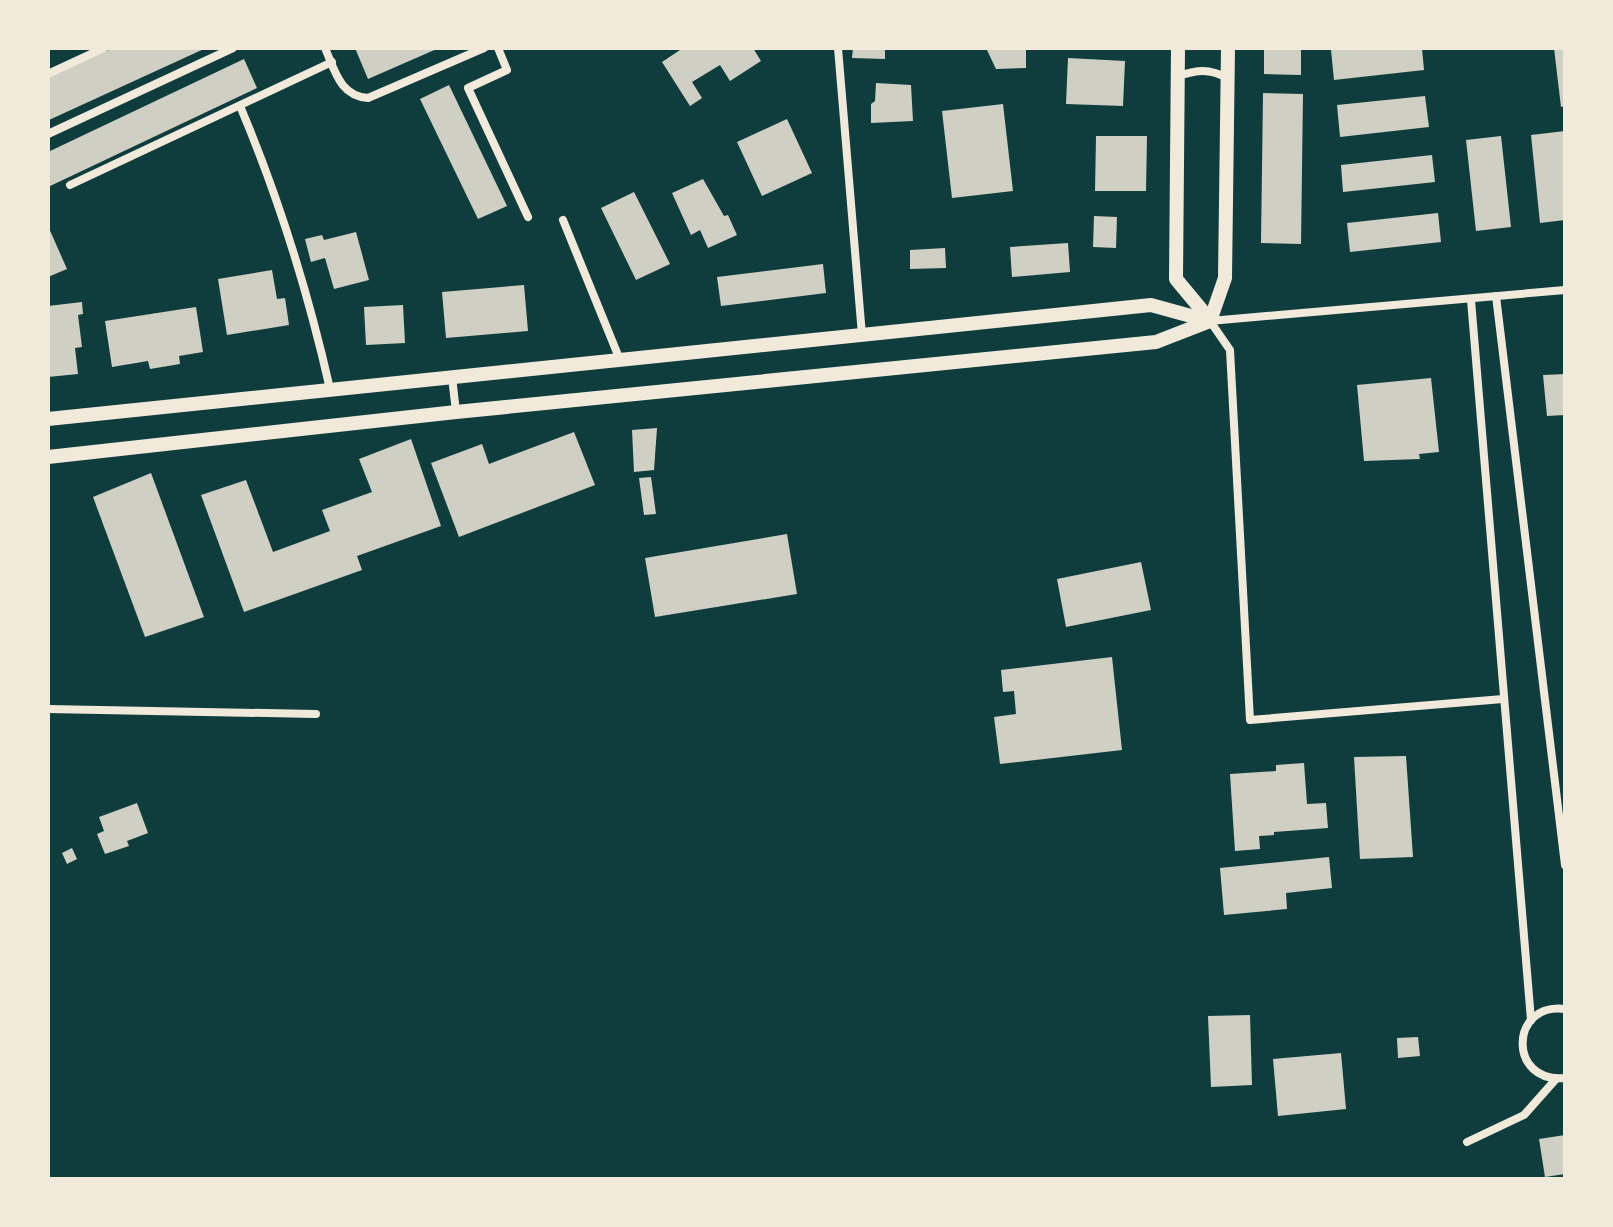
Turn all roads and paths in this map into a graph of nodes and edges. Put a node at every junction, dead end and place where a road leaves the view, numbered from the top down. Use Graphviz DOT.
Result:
graph roads {
  1 [pos="104,48"];
  2 [pos="233,48"];
  3 [pos="325,48"];
  4 [pos="484,48"];
  5 [pos="498,48"];
  6 [pos="838,48"];
  7 [pos="1178,48"];
  8 [pos="1228,48"];
  9 [pos="332,62"];
  10 [pos="48,74"];
  11 [pos="1178,76"];
  12 [pos="1227,78"];
  13 [pos="240,106"];
  14 [pos="48,134"];
  15 [pos="70,185"];
  16 [pos="528,217"];
  17 [pos="563,220"];
  18 [pos="1565,290"];
  19 [pos="1496,296"];
  20 [pos="1471,300"];
  21 [pos="1210,321"];
  22 [pos="862,335"];
  23 [pos="620,360"];
  24 [pos="452,376"];
  25 [pos="330,389"];
  26 [pos="456,412"];
  27 [pos="48,419"];
  28 [pos="48,457"];
  29 [pos="1503,699"];
  30 [pos="48,709"];
  31 [pos="316,714"];
  32 [pos="1565,865"];
  33 [pos="1565,1009"];
  34 [pos="1531,1020"];
  35 [pos="1560,1078"];
  36 [pos="1467,1142"];
  1 -- 10 [label="street"];
  2 -- 14 [label="street"];
  3 -- 9 [label="street"];
  4 -- 9 [label="street"];
  5 -- 16 [label="street"];
  6 -- 22 [label="street"];
  7 -- 11 [label="street"];
  8 -- 12 [label="street"];
  9 -- 13 [label="street"];
  11 -- 12 [label="street"];
  11 -- 21 [label="street"];
  12 -- 21 [label="street"];
  13 -- 15 [label="street"];
  13 -- 25 [label="street"];
  17 -- 23 [label="street"];
  18 -- 19 [label="street"];
  19 -- 20 [label="street"];
  19 -- 32 [label="street"];
  20 -- 21 [label="street"];
  20 -- 29 [label="street"];
  21 -- 22 [label="street"];
  21 -- 26 [label="street"];
  21 -- 29 [label="street"];
  22 -- 23 [label="street"];
  23 -- 24 [label="street"];
  24 -- 25 [label="street"];
  24 -- 26 [label="street"];
  25 -- 27 [label="street"];
  26 -- 28 [label="street"];
  29 -- 34 [label="street"];
  30 -- 31 [label="street"];
  33 -- 34 [label="street"];
  34 -- 35 [label="street"];
  35 -- 36 [label="street"];
}
